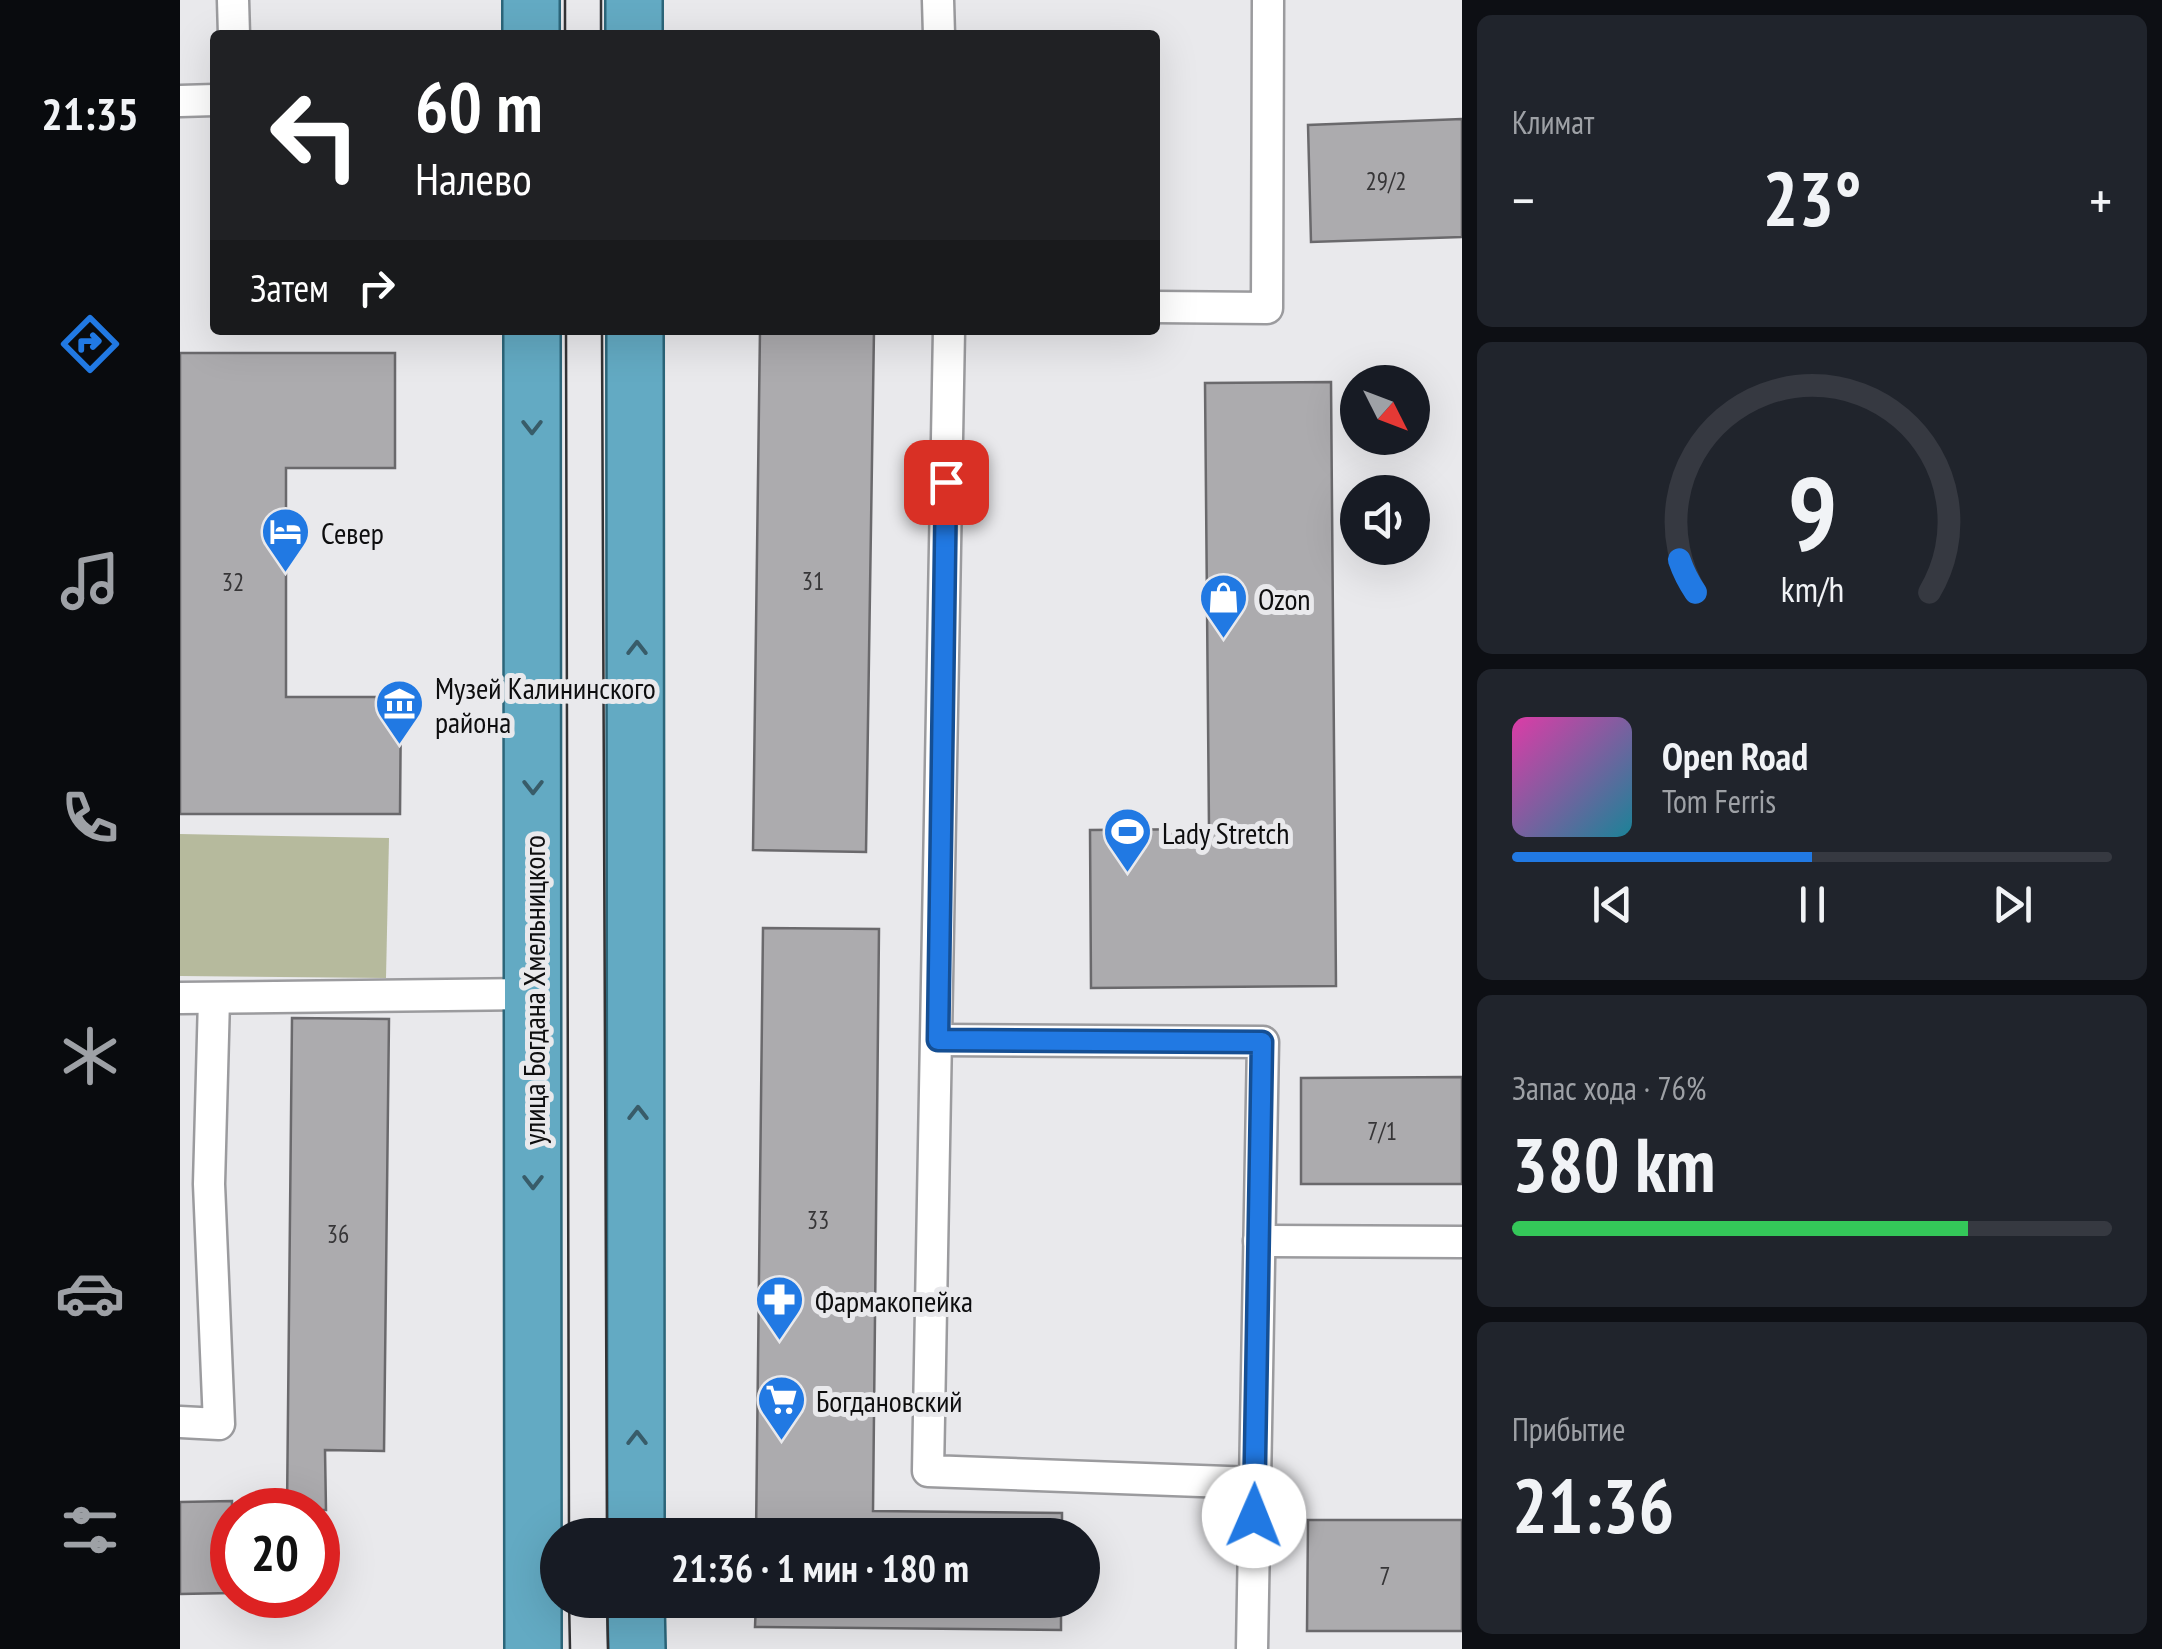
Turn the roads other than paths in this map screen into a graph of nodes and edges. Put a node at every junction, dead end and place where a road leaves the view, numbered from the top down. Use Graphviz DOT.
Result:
graph roads {
  1 [pos="233,0"];
  2 [pos="531,0"];
  3 [pos="634,0"];
  4 [pos="938,0"];
  5 [pos="1268,0"];
  6 [pos="234,30"];
  7 [pos="532,30"];
  8 [pos="634,30"];
  9 [pos="939,30"];
  10 [pos="210,100"];
  11 [pos="180,101"];
  12 [pos="1160,307"];
  13 [pos="532,335"];
  14 [pos="635,335"];
  15 [pos="949,335"];
  16 [pos="533,994"];
  17 [pos="180,998"];
  18 [pos="214,998"];
  19 [pos="938,1040"];
  20 [pos="1259,1241"];
  21 [pos="1462,1242"];
  22 [pos="180,1422"];
  23 [pos="1255,1483"];
  24 [pos="636,1518"];
  25 [pos="636,1618"];
  26 [pos="533,1649"];
  27 [pos="636,1649"];
  28 [pos="1252,1649"];
  1 -- 6 [label="lane"];
  2 -- 7 [label="highway"];
  3 -- 8 [label="highway"];
  4 -- 9 [label="lane"];
  5 -- 12 [label="lane"];
  10 -- 11 [label="lane"];
  13 -- 16 [label="highway, улица Богдана Хмельницкого, one-way"];
  24 -- 14 [label="highway, one-way"];
  15 -- 19 [label="lane"];
  16 -- 18 [label="lane"];
  16 -- 26 [label="highway, улица Богдана Хмельницкого, one-way"];
  17 -- 18 [label="lane"];
  18 -- 22 [label="lane"];
  19 -- 20 [label="lane"];
  19 -- 23 [label="lane"];
  20 -- 21 [label="lane"];
  20 -- 23 [label="lane"];
  23 -- 28 [label="lane"];
  25 -- 27 [label="highway"];
}
